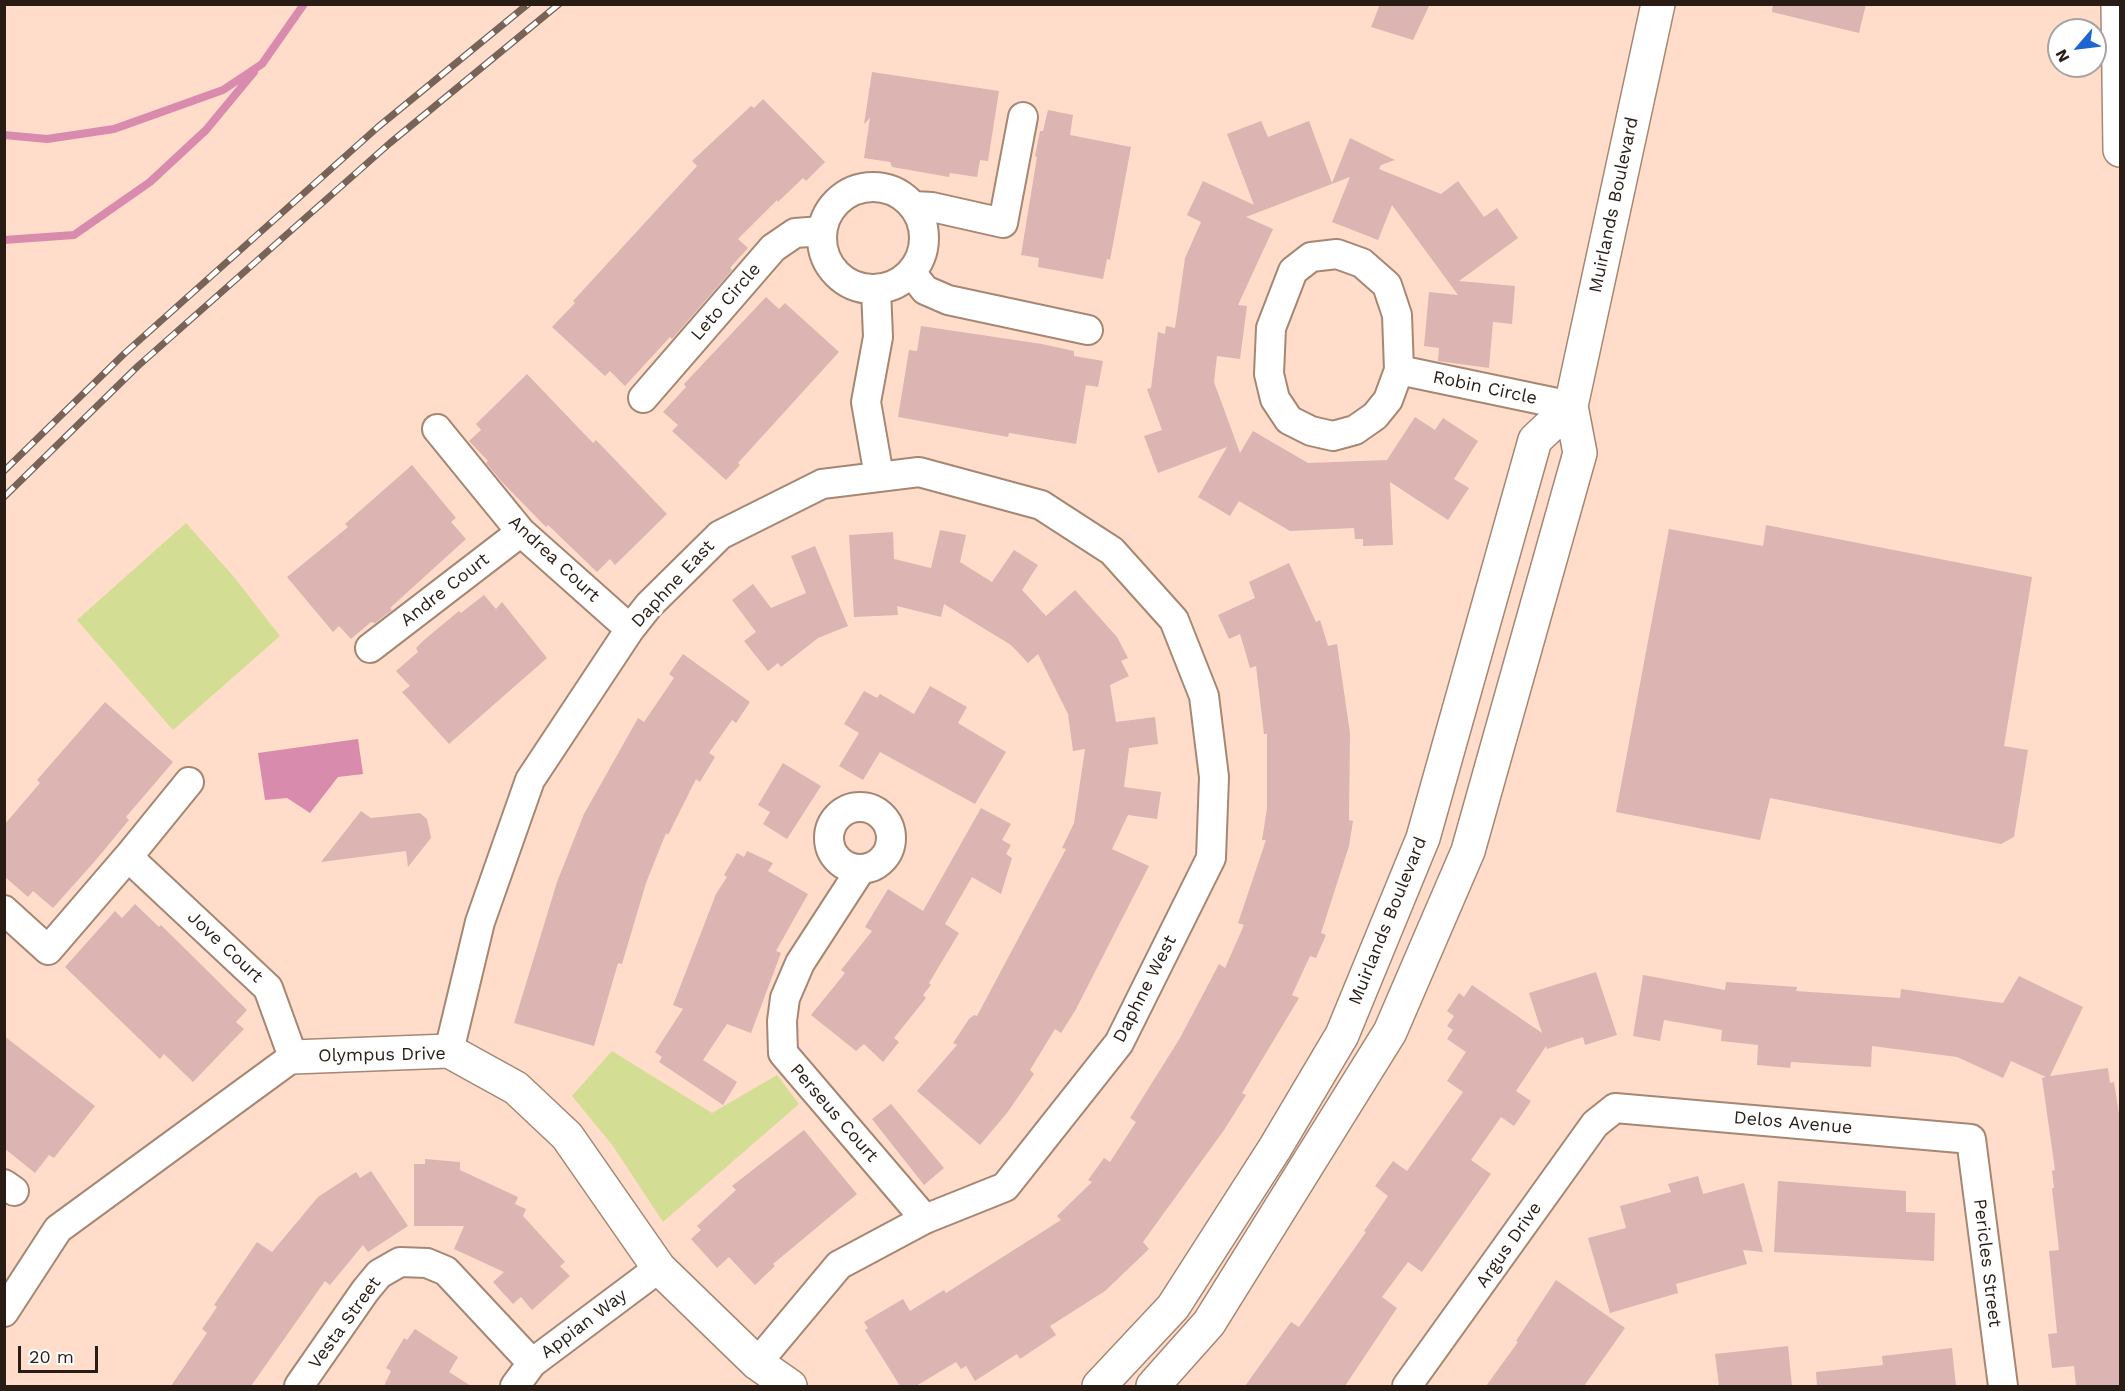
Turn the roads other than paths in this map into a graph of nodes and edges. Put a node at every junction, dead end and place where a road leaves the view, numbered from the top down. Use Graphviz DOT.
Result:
graph roads {
  1 [pos="1658,4"];
  2 [pos="2118,4"];
  3 [pos="1023,117"];
  4 [pos="2121,150"];
  5 [pos="914,206"];
  6 [pos="822,231"];
  7 [pos="911,272"];
  8 [pos="876,289"];
  9 [pos="1088,330"];
  10 [pos="1398,370"];
  11 [pos="643,398"];
  12 [pos="1571,406"];
  13 [pos="436,429"];
  14 [pos="879,476"];
  15 [pos="521,532"];
  16 [pos="1112,551"];
  17 [pos="630,629"];
  18 [pos="370,648"];
  19 [pos="189,782"];
  20 [pos="128,857"];
  21 [pos="861,869"];
  22 [pos="4,910"];
  23 [pos="449,1051"];
  24 [pos="293,1057"];
  25 [pos="1615,1108"];
  26 [pos="1971,1139"];
  27 [pos="925,1219"];
  28 [pos="659,1268"];
  29 [pos="4,1312"];
  30 [pos="532,1363"];
  31 [pos="757,1363"];
  32 [pos="299,1386"];
  33 [pos="515,1386"];
  34 [pos="790,1386"];
  35 [pos="1099,1386"];
  36 [pos="1153,1386"];
  37 [pos="1407,1386"];
  38 [pos="2003,1386"];
  1 -- 12 [label="main road, Muirlands Boulevard"];
  2 -- 4 [label="main road"];
  3 -- 5 [label="street"];
  5 -- 6 [label="street"];
  5 -- 7 [label="street"];
  6 -- 8 [label="street"];
  6 -- 11 [label="street, Leto Circle"];
  7 -- 8 [label="street"];
  7 -- 9 [label="street"];
  8 -- 14 [label="street"];
  10 -- 10 [label="street"];
  10 -- 12 [label="street, Robin Circle"];
  12 -- 35 [label="main road, Muirlands Boulevard"];
  12 -- 36 [label="main road, Muirlands Boulevard"];
  13 -- 15 [label="street, Andrea Court"];
  14 -- 16 [label="street, Daphne East"];
  14 -- 17 [label="street, Daphne East"];
  15 -- 17 [label="street, Andrea Court"];
  15 -- 18 [label="street, Andre Court"];
  16 -- 27 [label="street, Daphne West"];
  17 -- 23 [label="street, Daphne East"];
  19 -- 20 [label="street"];
  20 -- 22 [label="street"];
  20 -- 24 [label="street, Jove Court"];
  21 -- 27 [label="street, Perseus Court"];
  23 -- 24 [label="main road, Olympus Drive"];
  23 -- 28 [label="main road, Olympus Drive"];
  24 -- 29 [label="street, Olympus Drive"];
  25 -- 26 [label="street, Delos Avenue"];
  25 -- 37 [label="street, Argus Drive"];
  26 -- 38 [label="street, Pericles Street"];
  27 -- 31 [label="street, Daphne West"];
  28 -- 30 [label="street, Appian Way"];
  28 -- 31 [label="main road, Olympus Drive"];
  30 -- 32 [label="street, Vesta Street"];
  30 -- 33 [label="street, Appian Way"];
  31 -- 34 [label="main road, Olympus Drive"];
}
